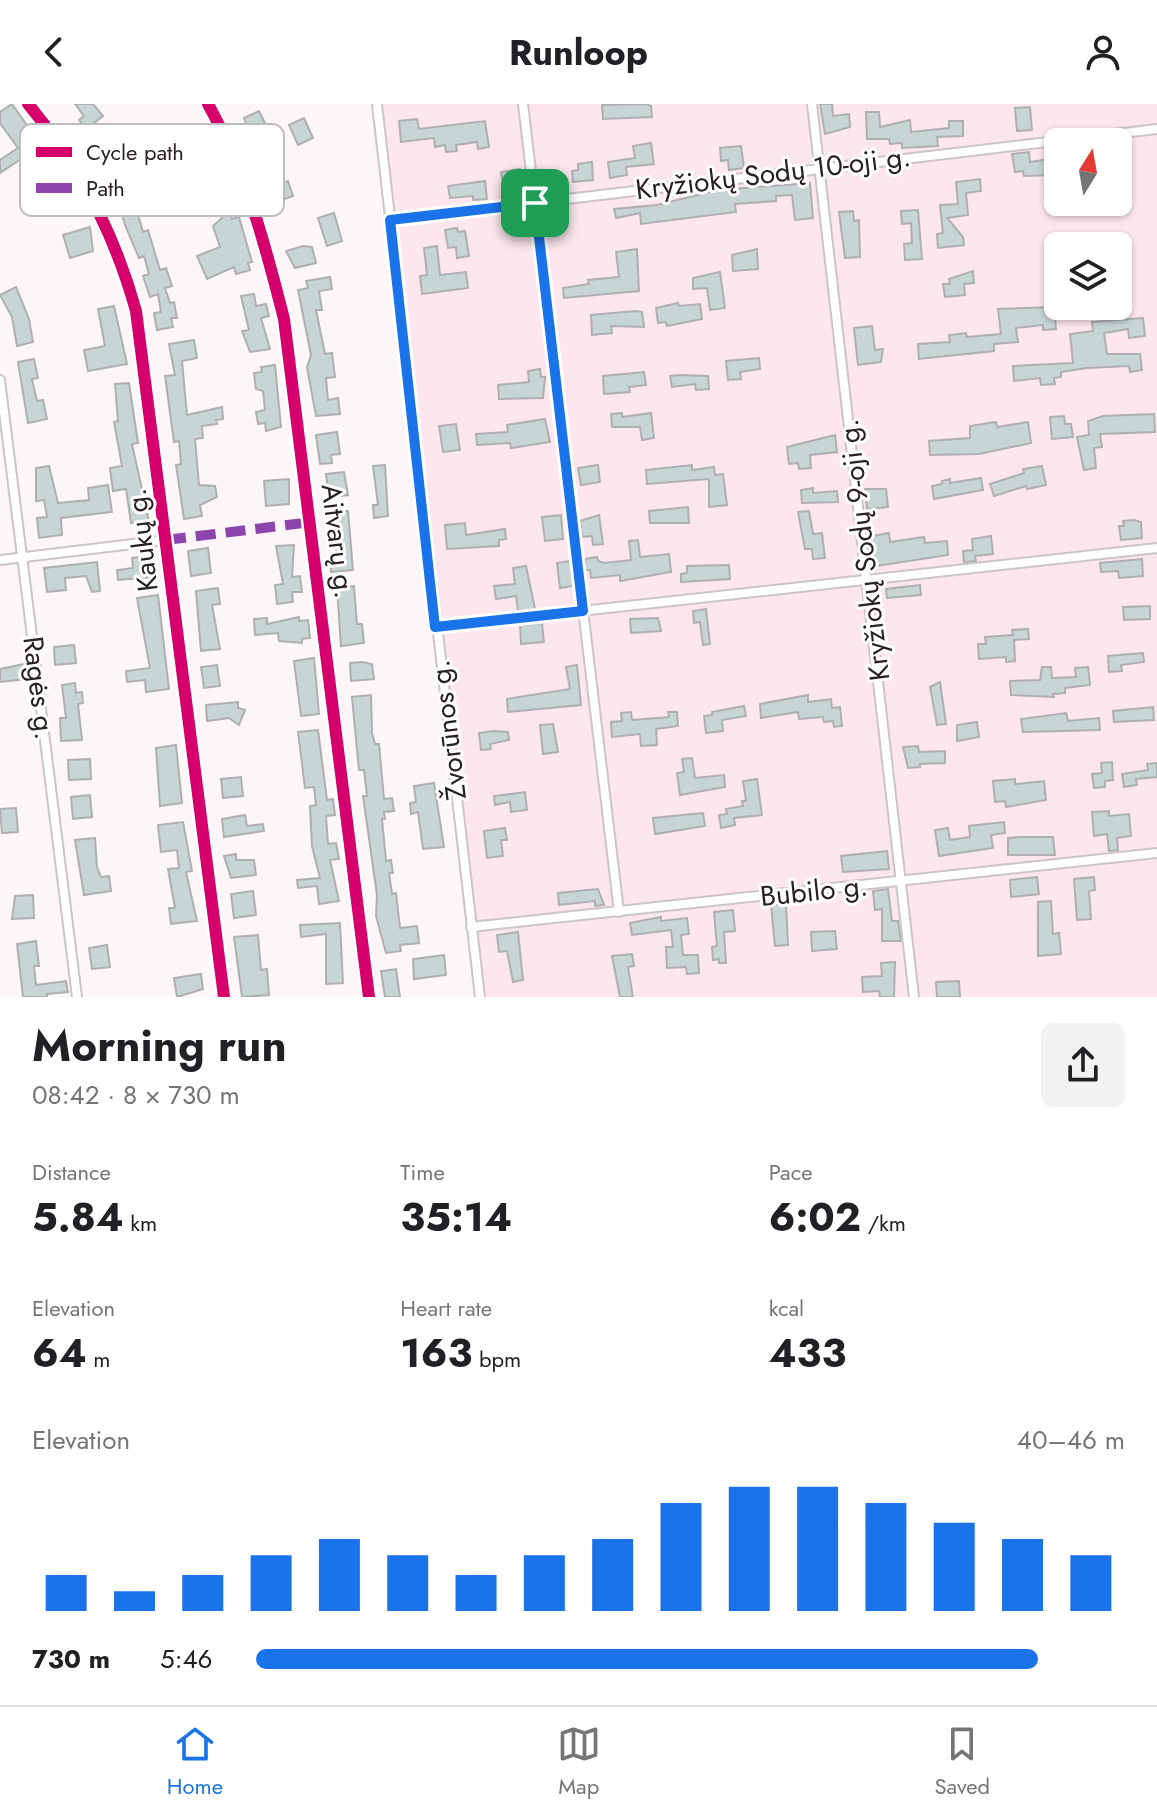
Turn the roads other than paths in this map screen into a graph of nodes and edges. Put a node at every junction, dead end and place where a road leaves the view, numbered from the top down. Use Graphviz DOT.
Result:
graph roads {
  1 [pos="28,104"];
  2 [pos="208,104"];
  3 [pos="377,104"];
  4 [pos="523,104"];
  5 [pos="812,104"];
  6 [pos="42,124"];
  7 [pos="218,124"];
  8 [pos="1157,129"];
  9 [pos="819,167"];
  10 [pos="535,203"];
  11 [pos="100,216"];
  12 [pos="257,216"];
  13 [pos="390,220"];
  14 [pos="0,380"];
  15 [pos="166,540"];
  16 [pos="1157,548"];
  17 [pos="23,558"];
  18 [pos="0,560"];
  19 [pos="866,578"];
  20 [pos="583,611"];
  21 [pos="435,627"];
  22 [pos="1157,853"];
  23 [pos="903,881"];
  24 [pos="619,912"];
  25 [pos="471,927"];
  26 [pos="77,997"];
  27 [pos="224,997"];
  28 [pos="367,997"];
  29 [pos="480,997"];
  30 [pos="914,997"];
  1 -- 6 [label="street, Kaukų g."];
  2 -- 7 [label="street, Aitvarų g."];
  3 -- 13 [label="street, Žvorūnos g."];
  4 -- 10 [label="street"];
  5 -- 9 [label="street, Kryžiokų Sodų 9-oji g."];
  8 -- 9 [label="street, Kryžiokų Sodų 10-oji g."];
  9 -- 10 [label="street, Kryžiokų Sodų 10-oji g."];
  9 -- 19 [label="street, Kryžiokų Sodų 9-oji g."];
  10 -- 13 [label="street, Kryžiokų Sodų 10-oji g."];
  10 -- 20 [label="street"];
  11 -- 15 [label="street, Kaukų g."];
  12 -- 28 [label="street, Aitvarų g."];
  13 -- 21 [label="street, Žvorūnos g."];
  14 -- 17 [label="street, Ragės g."];
  15 -- 17 [label="street"];
  15 -- 27 [label="street, Kaukų g."];
  16 -- 19 [label="street"];
  17 -- 18 [label="street"];
  17 -- 26 [label="street, Ragės g."];
  19 -- 20 [label="street"];
  19 -- 23 [label="street, Kryžiokų Sodų 9-oji g."];
  20 -- 21 [label="street"];
  20 -- 24 [label="street"];
  21 -- 25 [label="street, Žvorūnos g."];
  22 -- 23 [label="street, Bubilo g."];
  23 -- 24 [label="street, Bubilo g."];
  23 -- 30 [label="street, Kryžiokų Sodų 9-oji g."];
  24 -- 25 [label="street, Bubilo g."];
  25 -- 29 [label="street, Žvorūnos g."];
}
